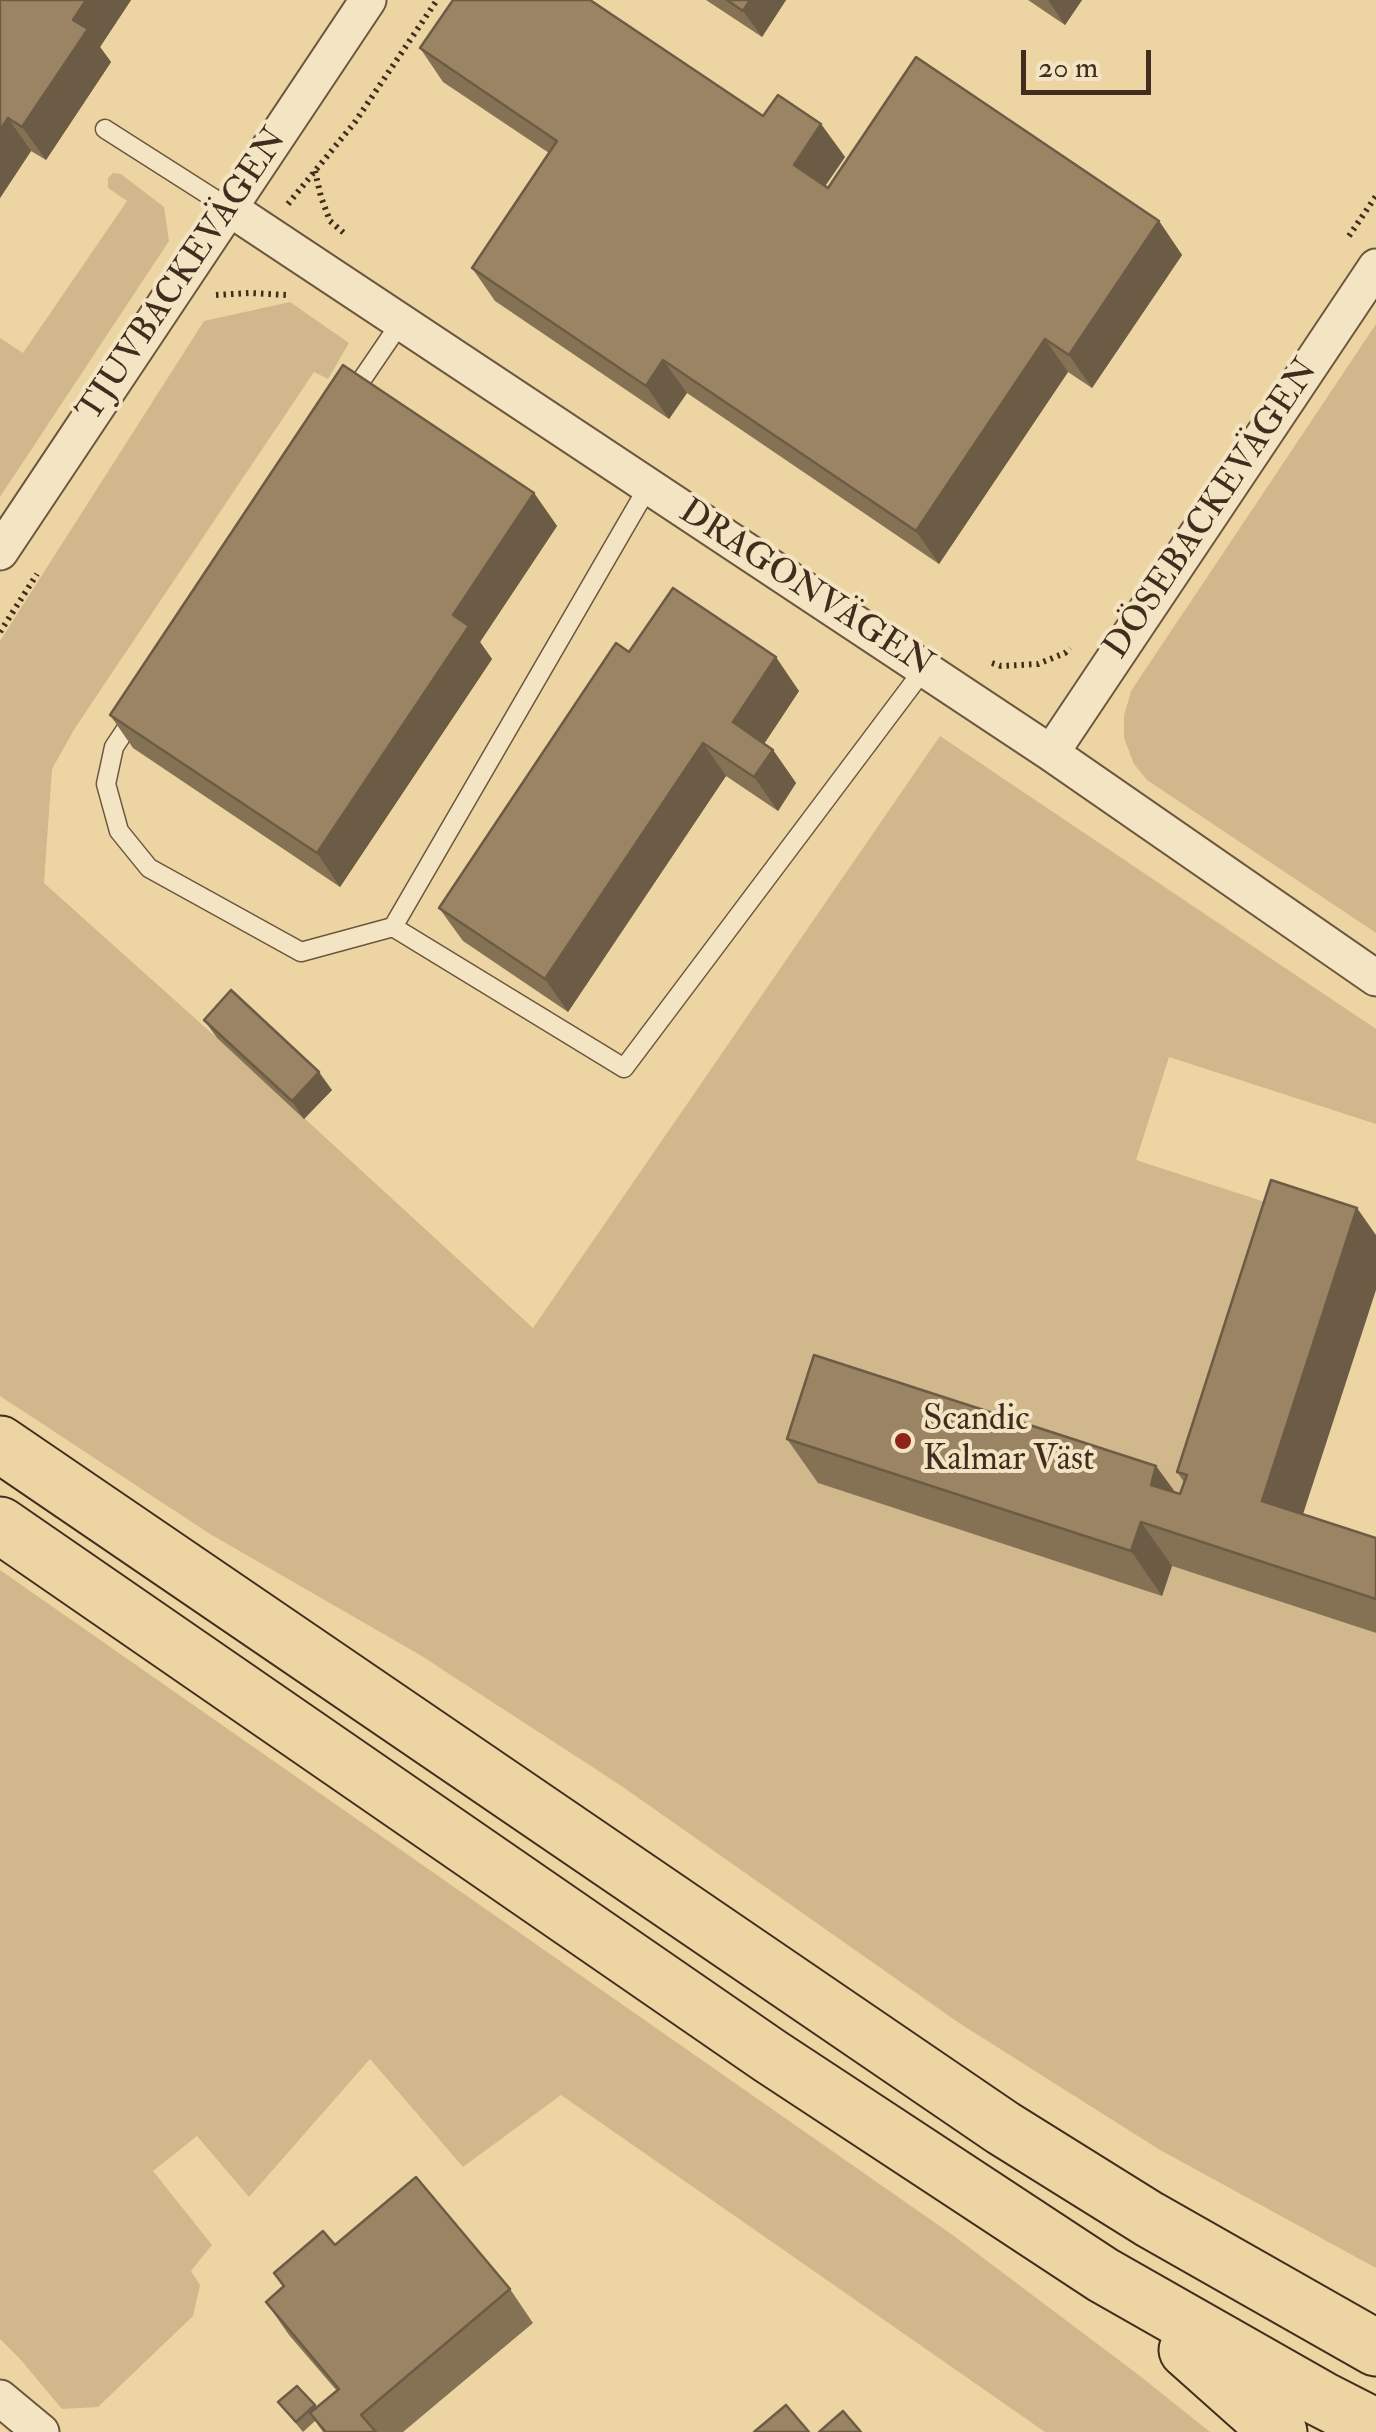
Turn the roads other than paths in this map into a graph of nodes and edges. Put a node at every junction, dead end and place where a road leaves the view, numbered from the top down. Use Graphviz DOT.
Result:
graph roads {
  1 [pos="358,3"];
  2 [pos="105,129"];
  3 [pos="230,208"];
  4 [pos="1376,267"];
  5 [pos="401,322"];
  6 [pos="337,416"];
  7 [pos="648,486"];
  8 [pos="0,552"];
  9 [pos="924,669"];
  10 [pos="147,697"];
  11 [pos="1051,753"];
  12 [pos="393,927"];
  13 [pos="1376,978"];
  14 [pos="0,1444"];
  15 [pos="0,1526"];
  16 [pos="1103,2274"];
  17 [pos="1370,2344"];
  18 [pos="0,2398"];
  19 [pos="1376,2427"];
  20 [pos="42,2432"];
  21 [pos="1279,2432"];
  1 -- 3 [label="street, TJUVBACKEVÄGEN"];
  2 -- 3 [label="lane"];
  3 -- 5 [label="street, DRAGONVÄGEN"];
  3 -- 8 [label="street, TJUVBACKEVÄGEN"];
  4 -- 11 [label="street, DÖSEBACKEVÄGEN"];
  5 -- 6 [label="lane"];
  5 -- 7 [label="street, DRAGONVÄGEN"];
  7 -- 9 [label="street, DRAGONVÄGEN"];
  7 -- 12 [label="lane"];
  9 -- 11 [label="street, DRAGONVÄGEN"];
  9 -- 12 [label="lane"];
  10 -- 12 [label="lane"];
  11 -- 13 [label="street, DRAGONVÄGEN"];
  14 -- 17 [label="highway"];
  15 -- 16 [label="highway"];
  16 -- 19 [label="highway"];
  16 -- 21 [label="highway"];
  18 -- 20 [label="street"];
}
